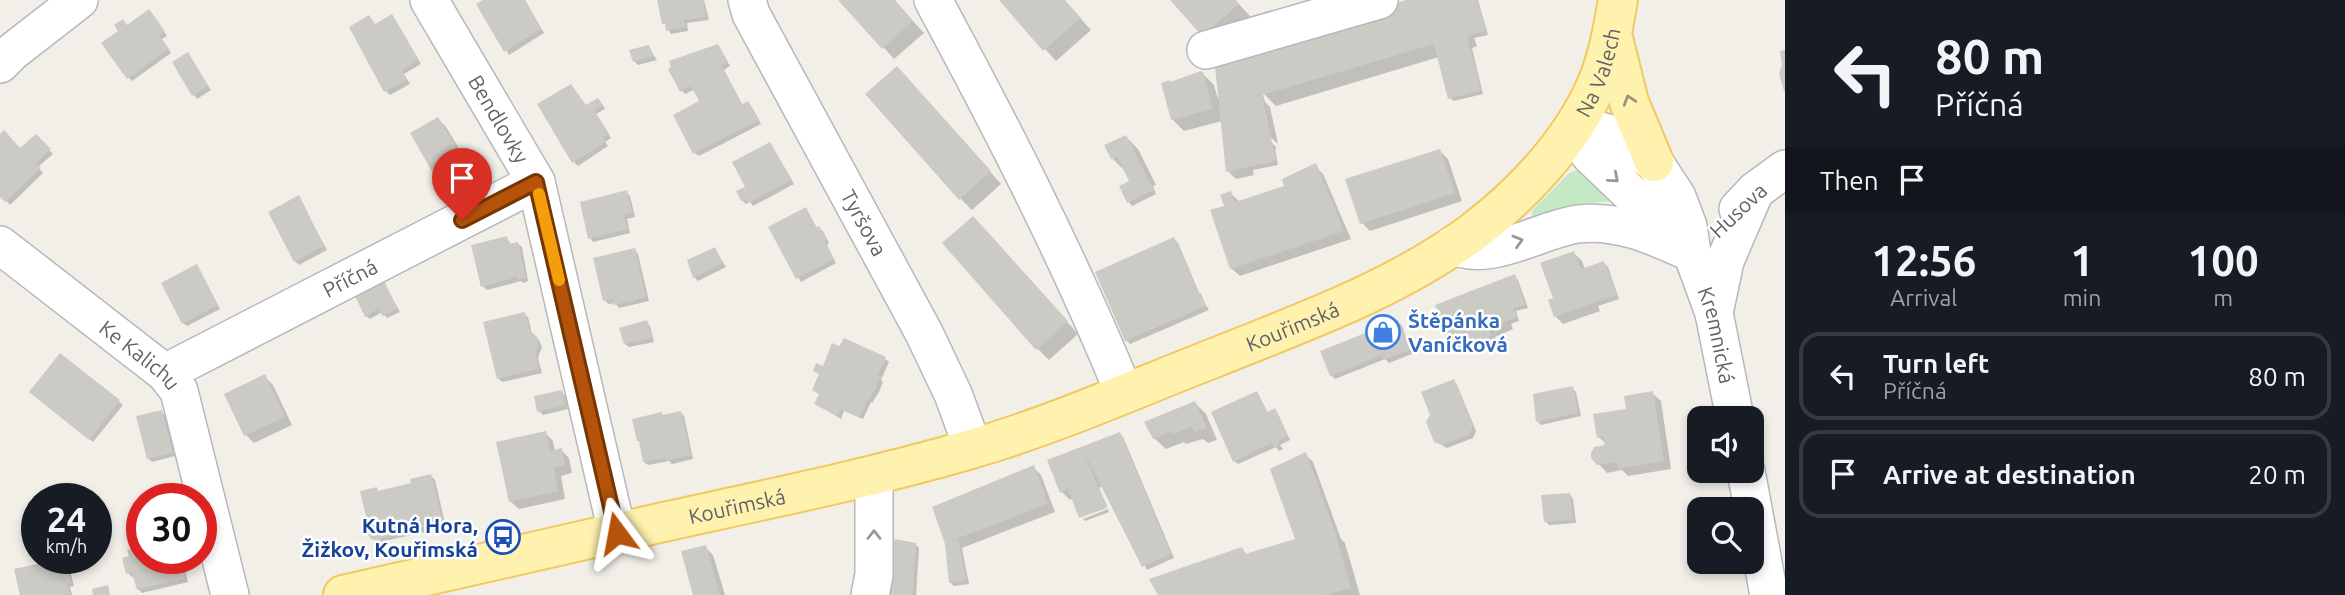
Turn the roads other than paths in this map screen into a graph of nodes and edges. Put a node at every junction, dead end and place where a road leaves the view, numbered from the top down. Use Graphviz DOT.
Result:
graph roads {
  1 [pos="79,0"];
  2 [pos="429,0"];
  3 [pos="747,0"];
  4 [pos="933,0"];
  5 [pos="1379,0"];
  6 [pos="1615,18"];
  7 [pos="1206,50"];
  8 [pos="0,64"];
  9 [pos="1569,131"];
  10 [pos="1654,162"];
  11 [pos="1785,169"];
  12 [pos="536,182"];
  13 [pos="1755,191"];
  14 [pos="1677,197"];
  15 [pos="0,245"];
  16 [pos="1453,246"];
  17 [pos="1692,253"];
  18 [pos="1714,313"];
  19 [pos="165,373"];
  20 [pos="1124,393"];
  21 [pos="1733,406"];
  22 [pos="973,449"];
  23 [pos="874,475"];
  24 [pos="1748,483"];
  25 [pos="617,533"];
  26 [pos="230,595"];
  27 [pos="343,595"];
  28 [pos="870,595"];
  29 [pos="1769,595"];
  1 -- 8 [label="street"];
  2 -- 12 [label="street, Bendlovky"];
  3 -- 22 [label="street, Tyršova"];
  4 -- 20 [label="street"];
  5 -- 7 [label="street"];
  6 -- 9 [label="main road, Na Valech"];
  10 -- 6 [label="main road, one-way"];
  9 -- 10 [label="street"];
  9 -- 16 [label="main road, Kouřimská"];
  9 -- 17 [label="street, one-way"];
  10 -- 14 [label="street, Kremnická"];
  11 -- 13 [label="street, Husova"];
  12 -- 19 [label="street, Příčná"];
  12 -- 25 [label="street, Bendlovky"];
  13 -- 14 [label="street"];
  13 -- 17 [label="street, Husova"];
  13 -- 18 [label="street"];
  14 -- 17 [label="street, Kremnická"];
  15 -- 19 [label="street, Ke Kalichu"];
  16 -- 17 [label="street, one-way"];
  16 -- 20 [label="main road, Kouřimská"];
  17 -- 18 [label="street, Kremnická"];
  18 -- 21 [label="street, Kremnická"];
  19 -- 26 [label="street, Ke Kalichu"];
  20 -- 22 [label="main road, Kouřimská"];
  22 -- 23 [label="main road, Kouřimská"];
  23 -- 25 [label="main road, Kouřimská"];
  28 -- 23 [label="street, one-way"];
  24 -- 29 [label="street"];
  25 -- 27 [label="main road, Kouřimská"];
}
